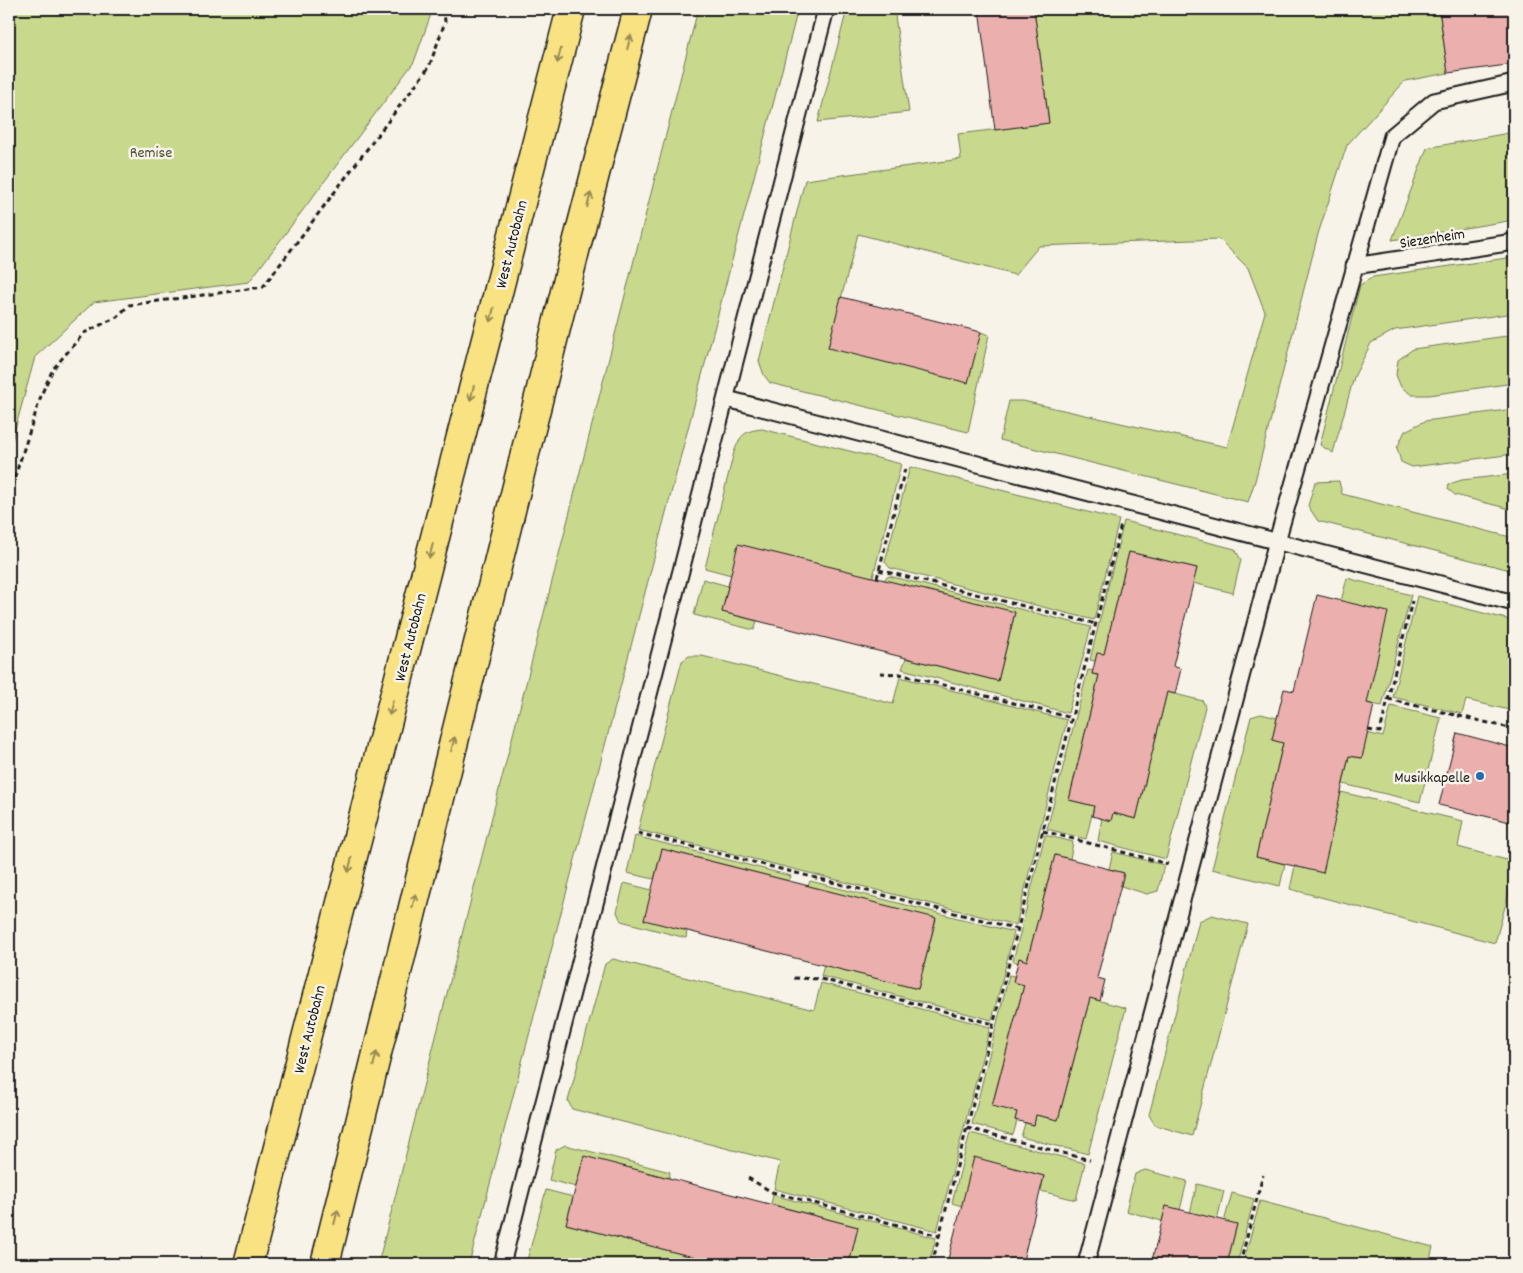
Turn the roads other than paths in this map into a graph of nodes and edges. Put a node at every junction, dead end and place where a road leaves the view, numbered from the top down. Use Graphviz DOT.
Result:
graph roads {
  1 [pos="571,9"];
  2 [pos="638,9"];
  3 [pos="826,9"];
  4 [pos="1514,83"];
  5 [pos="1514,242"];
  6 [pos="1354,266"];
  7 [pos="726,399"];
  8 [pos="1277,541"];
  9 [pos="1514,603"];
  10 [pos="248,1264"];
  11 [pos="325,1264"];
  12 [pos="502,1264"];
  13 [pos="1086,1264"];
  1 -- 10 [label="highway, West Autobahn, one-way"];
  11 -- 2 [label="highway, one-way"];
  3 -- 7 [label="lane"];
  4 -- 6 [label="lane"];
  5 -- 6 [label="lane, Siezenheim"];
  6 -- 8 [label="lane"];
  7 -- 8 [label="lane"];
  7 -- 12 [label="lane"];
  8 -- 9 [label="lane"];
  8 -- 13 [label="lane"];
}
